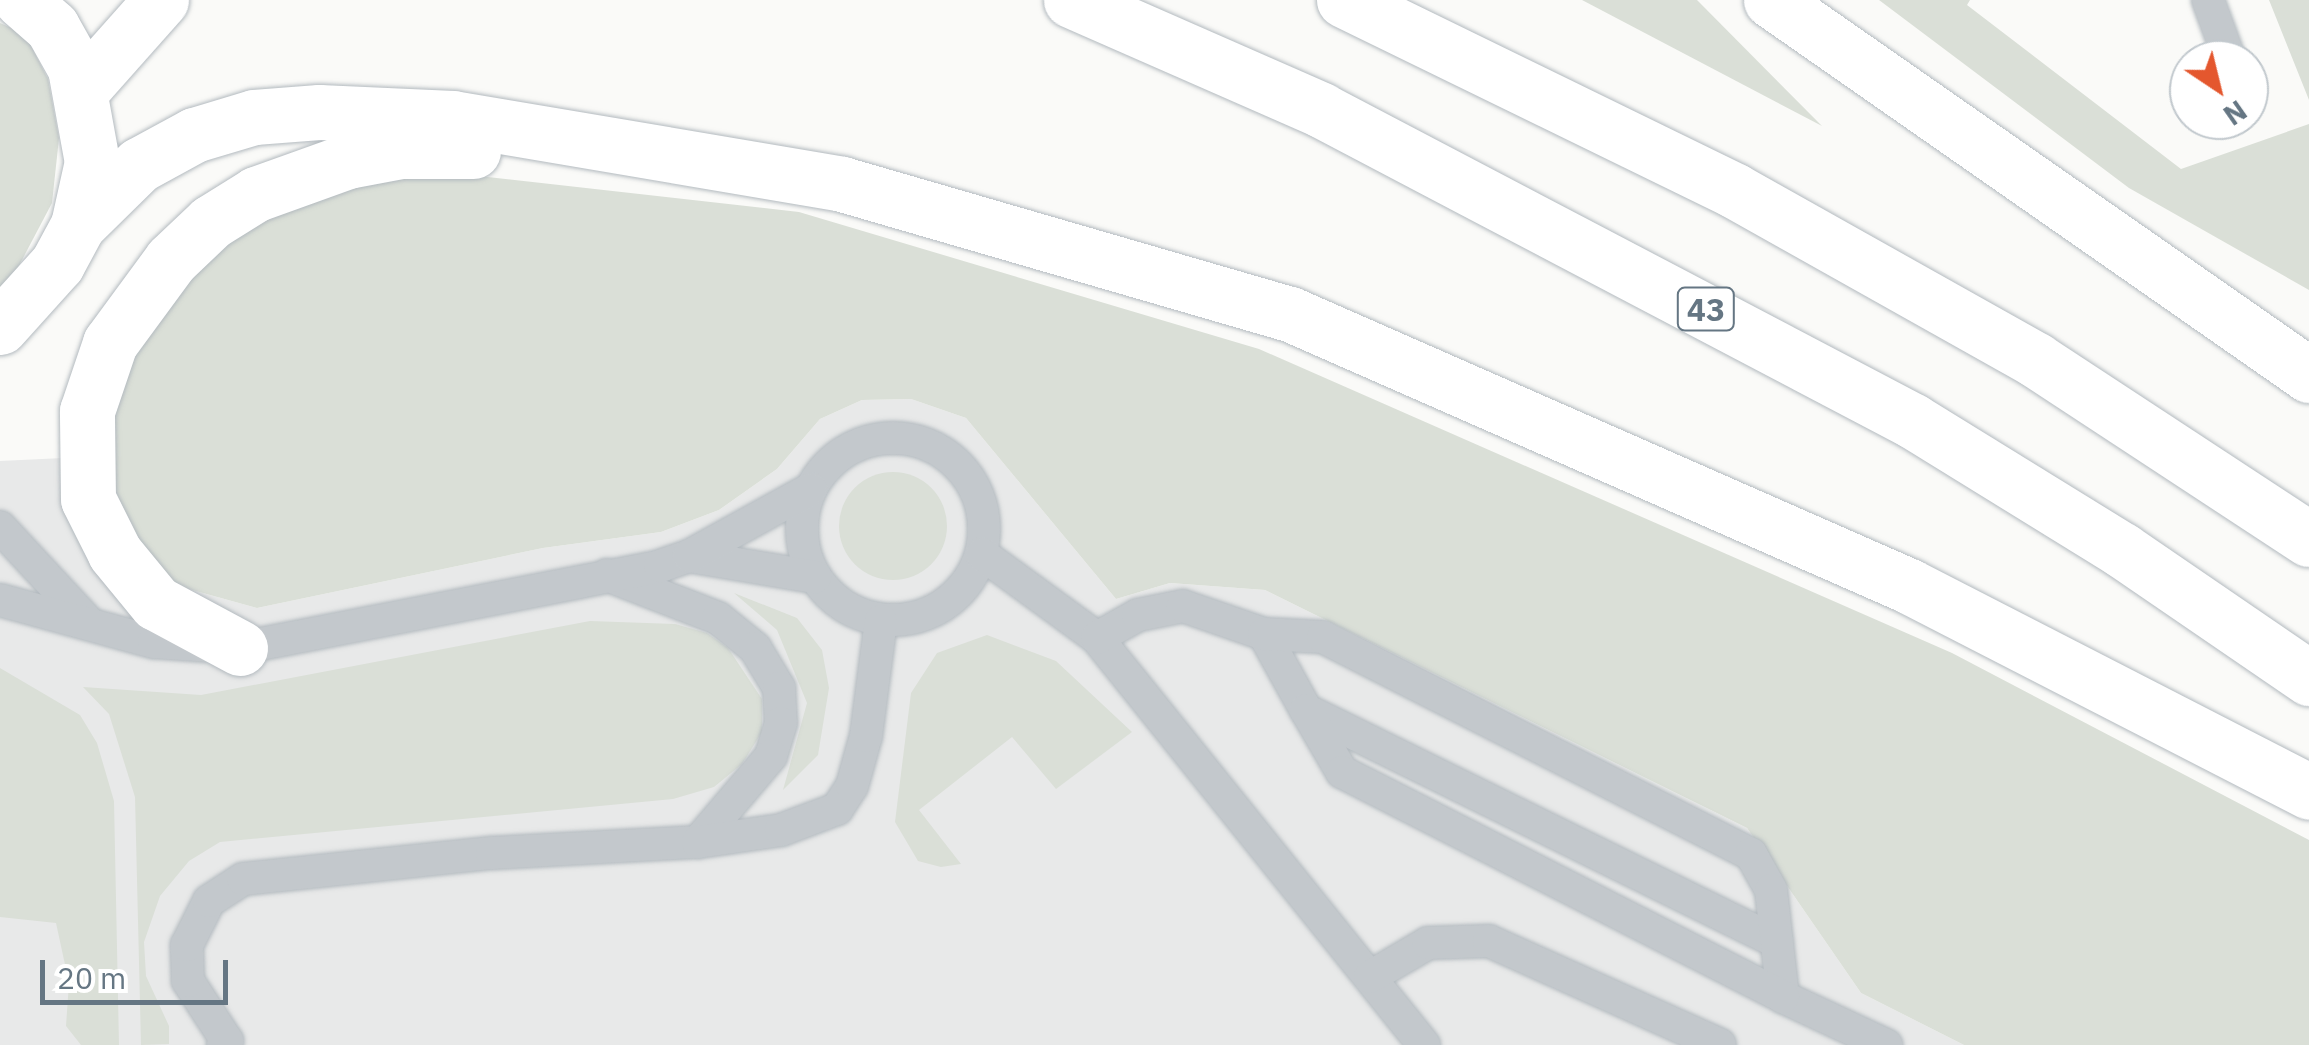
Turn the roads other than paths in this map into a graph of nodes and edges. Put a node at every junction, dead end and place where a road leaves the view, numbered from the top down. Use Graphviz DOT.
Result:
graph roads {
  1 [pos="21,0"];
  2 [pos="161,0"];
  3 [pos="1070,0"];
  4 [pos="1344,0"];
  5 [pos="1771,0"];
  6 [pos="2208,0"];
  7 [pos="2223,40"];
  8 [pos="82,89"];
  9 [pos="731,160"];
  10 [pos="78,226"];
  11 [pos="0,328"];
  12 [pos="2309,375"];
  13 [pos="811,490"];
  14 [pos="0,527"];
  15 [pos="2309,539"];
  16 [pos="982,554"];
  17 [pos="690,556"];
  18 [pos="607,575"];
  19 [pos="814,578"];
  20 [pos="0,600"];
  21 [pos="881,621"];
  22 [pos="94,627"];
  23 [pos="1264,634"];
  24 [pos="1097,638"];
  25 [pos="240,648"];
  26 [pos="2309,678"];
  27 [pos="1306,710"];
  28 [pos="2309,792"];
  29 [pos="698,842"];
  30 [pos="1776,942"];
  31 [pos="1370,977"];
  32 [pos="1784,997"];
  33 [pos="222,1045"];
  34 [pos="1424,1045"];
  35 [pos="1720,1045"];
  36 [pos="1886,1045"];
  1 -- 8 [label="main road"];
  2 -- 8 [label="main road"];
  3 -- 26 [label="main road, 43"];
  4 -- 15 [label="main road"];
  5 -- 12 [label="main road"];
  6 -- 7 [label="lane"];
  8 -- 10 [label="main road"];
  9 -- 10 [label="main road"];
  9 -- 25 [label="main road"];
  9 -- 28 [label="main road"];
  10 -- 11 [label="main road"];
  13 -- 16 [label="lane"];
  13 -- 17 [label="lane"];
  13 -- 19 [label="lane"];
  14 -- 22 [label="lane"];
  16 -- 21 [label="lane"];
  16 -- 24 [label="lane"];
  17 -- 18 [label="lane"];
  17 -- 19 [label="lane"];
  18 -- 25 [label="lane"];
  18 -- 29 [label="lane"];
  19 -- 21 [label="lane"];
  20 -- 22 [label="lane"];
  21 -- 29 [label="lane"];
  22 -- 25 [label="lane"];
  23 -- 24 [label="lane"];
  23 -- 27 [label="lane"];
  23 -- 30 [label="lane"];
  24 -- 31 [label="lane"];
  27 -- 30 [label="lane"];
  27 -- 32 [label="lane"];
  29 -- 33 [label="lane"];
  30 -- 32 [label="lane"];
  31 -- 34 [label="lane"];
  31 -- 35 [label="lane"];
  32 -- 36 [label="lane"];
}
